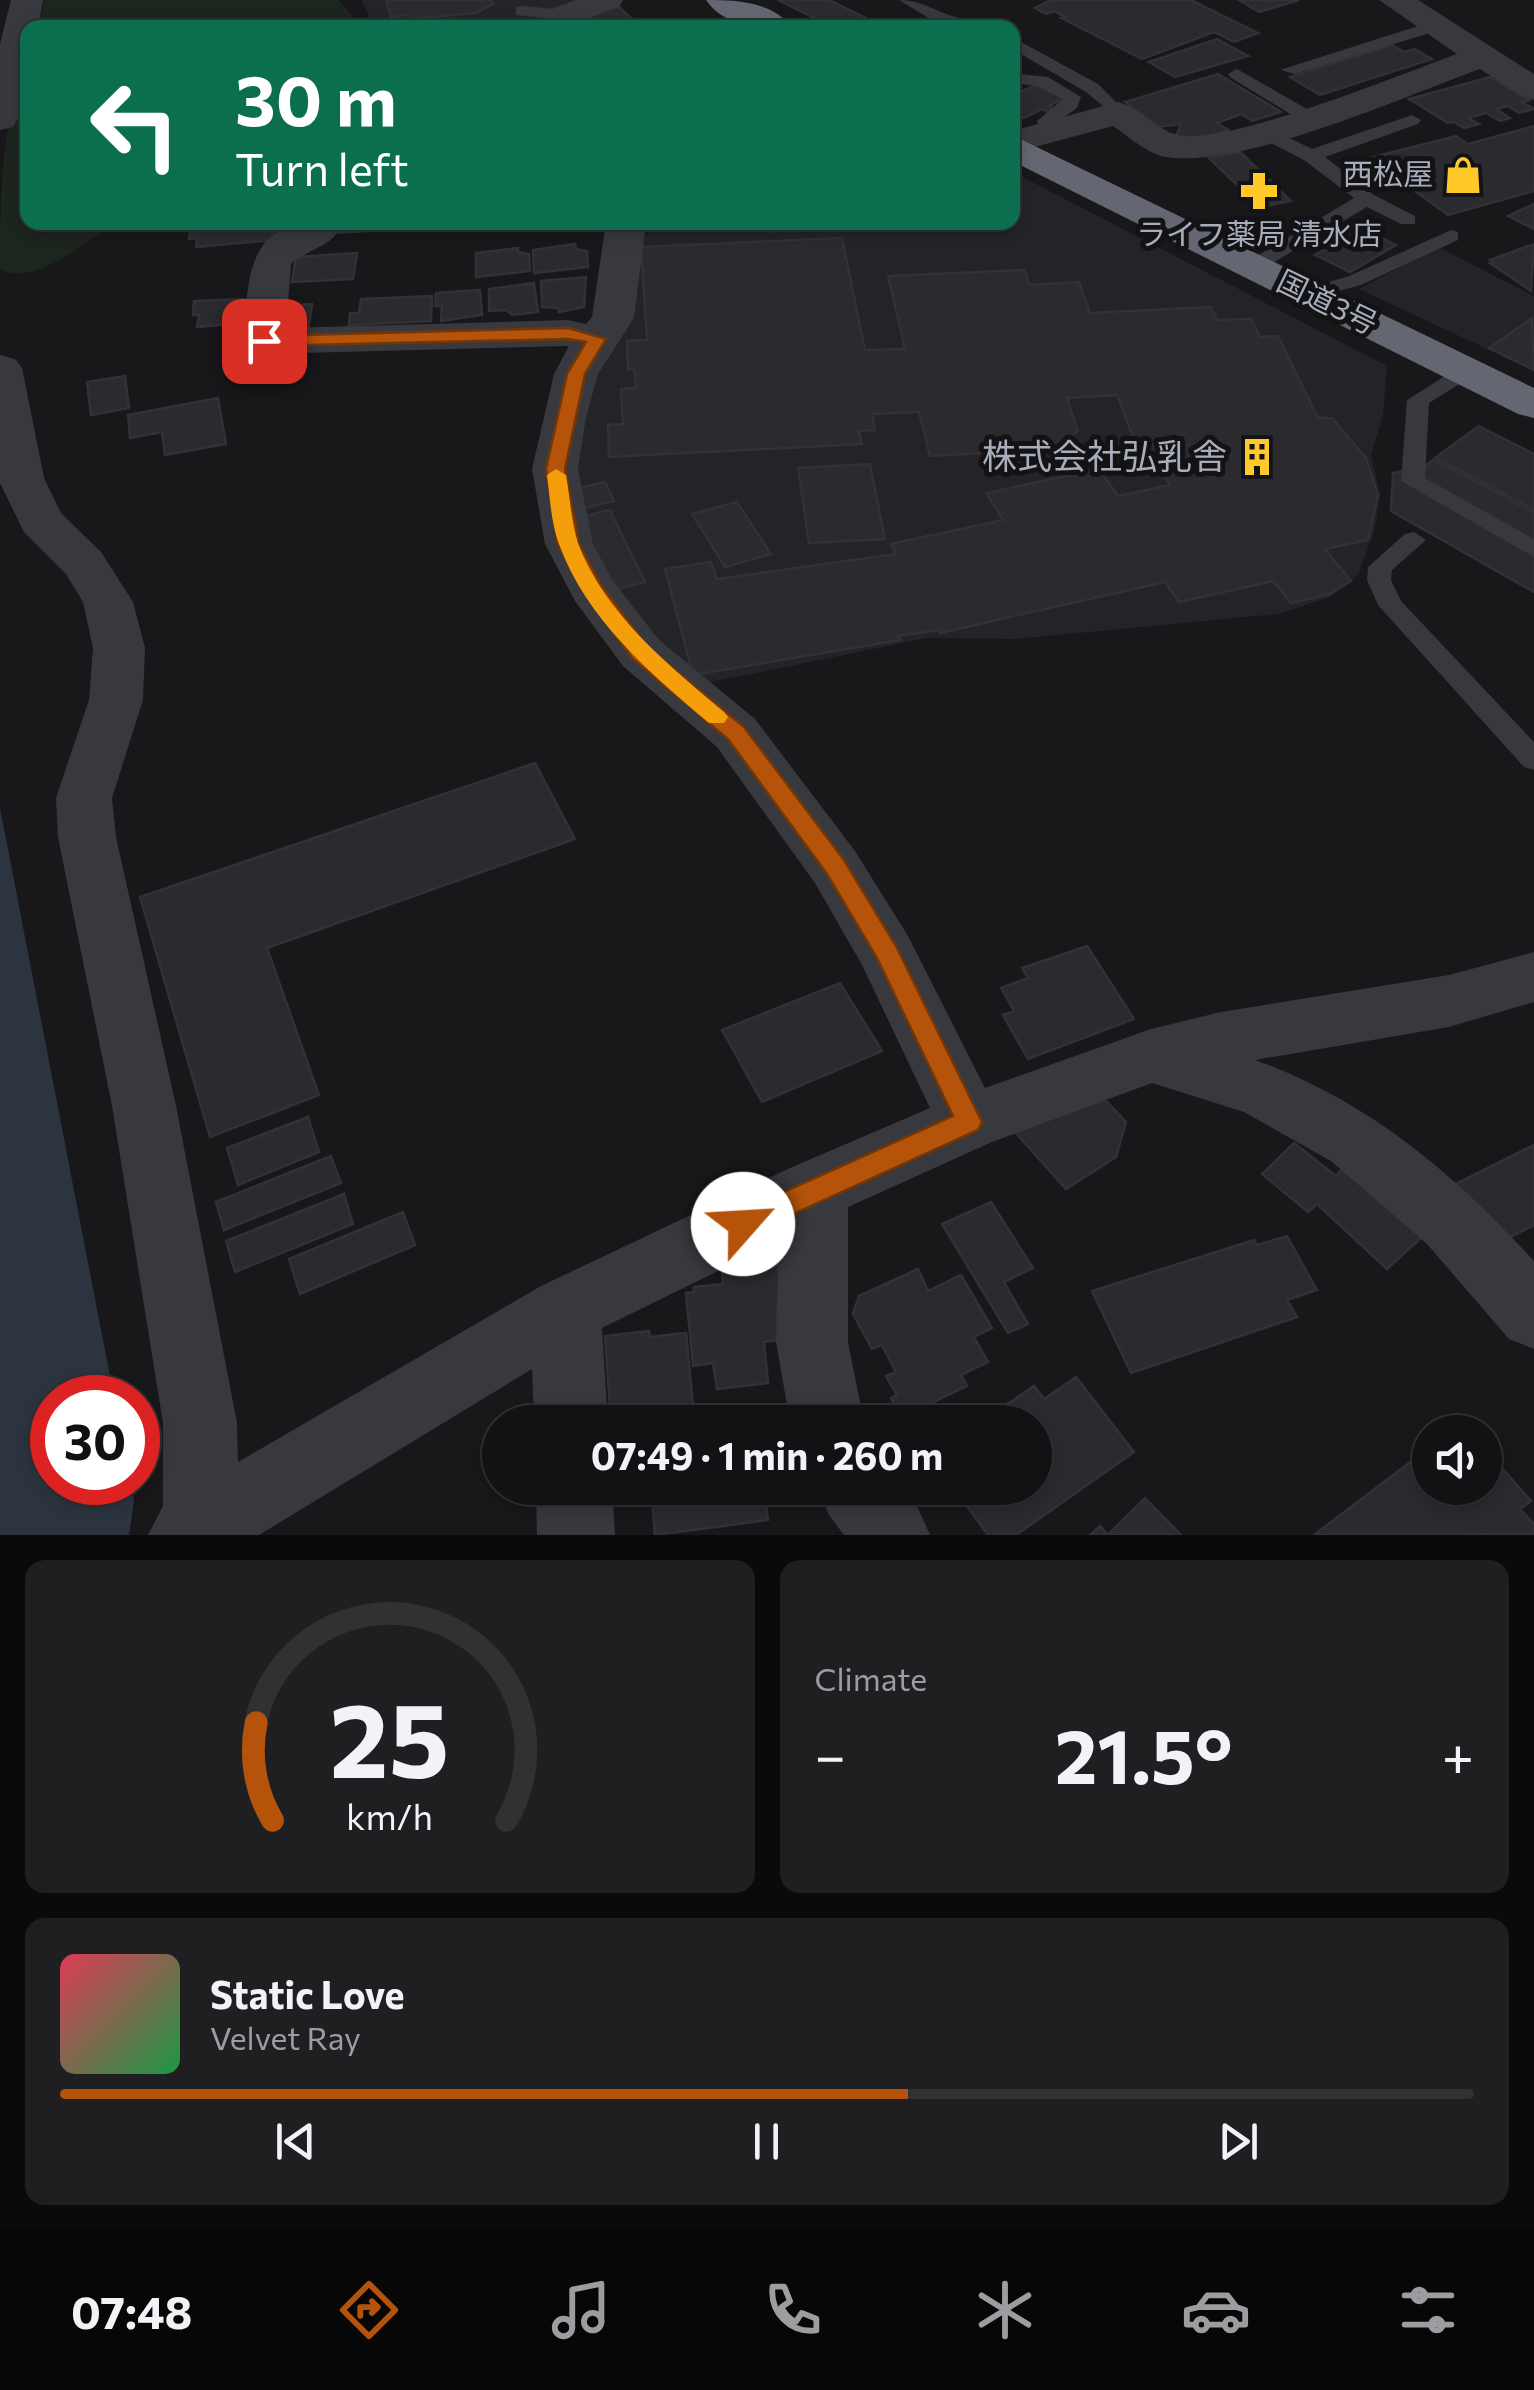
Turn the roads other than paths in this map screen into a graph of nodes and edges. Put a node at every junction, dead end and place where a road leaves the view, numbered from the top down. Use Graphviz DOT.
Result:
graph roads {
  1 [pos="608,0"];
  2 [pos="722,0"];
  3 [pos="906,0"];
  4 [pos="1427,11"];
  5 [pos="521,13"];
  6 [pos="557,20"];
  7 [pos="571,20"];
  8 [pos="761,20"];
  9 [pos="944,20"];
  10 [pos="20,31"];
  11 [pos="1020,47"];
  12 [pos="1484,56"];
  13 [pos="1052,65"];
  14 [pos="1020,67"];
  15 [pos="1290,70"];
  16 [pos="1237,74"];
  17 [pos="1020,79"];
  18 [pos="1534,89"];
  19 [pos="1118,113"];
  20 [pos="1308,117"];
  21 [pos="0,119"];
  22 [pos="1412,120"];
  23 [pos="1266,133"];
  24 [pos="1025,140"];
  25 [pos="1311,156"];
  26 [pos="1368,199"];
  27 [pos="1408,220"];
  28 [pos="635,230"];
  29 [pos="317,233"];
  30 [pos="1450,236"];
  31 [pos="1254,266"];
  32 [pos="1309,294"];
  33 [pos="597,339"];
  34 [pos="0,368"];
  35 [pos="1464,370"];
  36 [pos="1534,405"];
  37 [pos="1414,540"];
  38 [pos="1534,549"];
  39 [pos="1534,760"];
  40 [pos="1534,977"];
  41 [pos="1150,1056"];
  42 [pos="969,1122"];
  43 [pos="814,1190"];
  44 [pos="566,1310"];
  45 [pos="1534,1314"];
  46 [pos="570,1405"];
  47 [pos="824,1405"];
  48 [pos="575,1505"];
  49 [pos="869,1505"];
  50 [pos="197,1532"];
  51 [pos="576,1535"];
  52 [pos="891,1535"];
  1 -- 7 [label="street"];
  2 -- 8 [label="highway"];
  3 -- 9 [label="lane"];
  4 -- 12 [label="street"];
  4 -- 15 [label="lane"];
  5 -- 6 [label="lane"];
  10 -- 21 [label="street"];
  11 -- 13 [label="lane"];
  12 -- 18 [label="street"];
  12 -- 20 [label="street"];
  13 -- 14 [label="lane"];
  13 -- 19 [label="lane"];
  16 -- 20 [label="lane"];
  17 -- 24 [label="lane"];
  19 -- 23 [label="street"];
  19 -- 24 [label="street"];
  20 -- 23 [label="street"];
  22 -- 25 [label="lane"];
  23 -- 25 [label="lane"];
  24 -- 31 [label="highway, 国道3号"];
  25 -- 26 [label="lane"];
  26 -- 27 [label="lane"];
  26 -- 31 [label="lane"];
  28 -- 33 [label="street"];
  29 -- 33 [label="street"];
  30 -- 32 [label="lane"];
  31 -- 32 [label="highway, 国道3号"];
  32 -- 35 [label="highway, 国道3号"];
  33 -- 42 [label="street"];
  34 -- 50 [label="street"];
  35 -- 36 [label="highway, 国道3号"];
  35 -- 38 [label="lane"];
  37 -- 39 [label="lane"];
  40 -- 41 [label="street"];
  41 -- 42 [label="street"];
  41 -- 45 [label="street"];
  42 -- 43 [label="street"];
  43 -- 44 [label="street"];
  43 -- 47 [label="street"];
  44 -- 46 [label="street"];
  44 -- 50 [label="street"];
  48 -- 51 [label="street"];
  49 -- 52 [label="street"];
}
